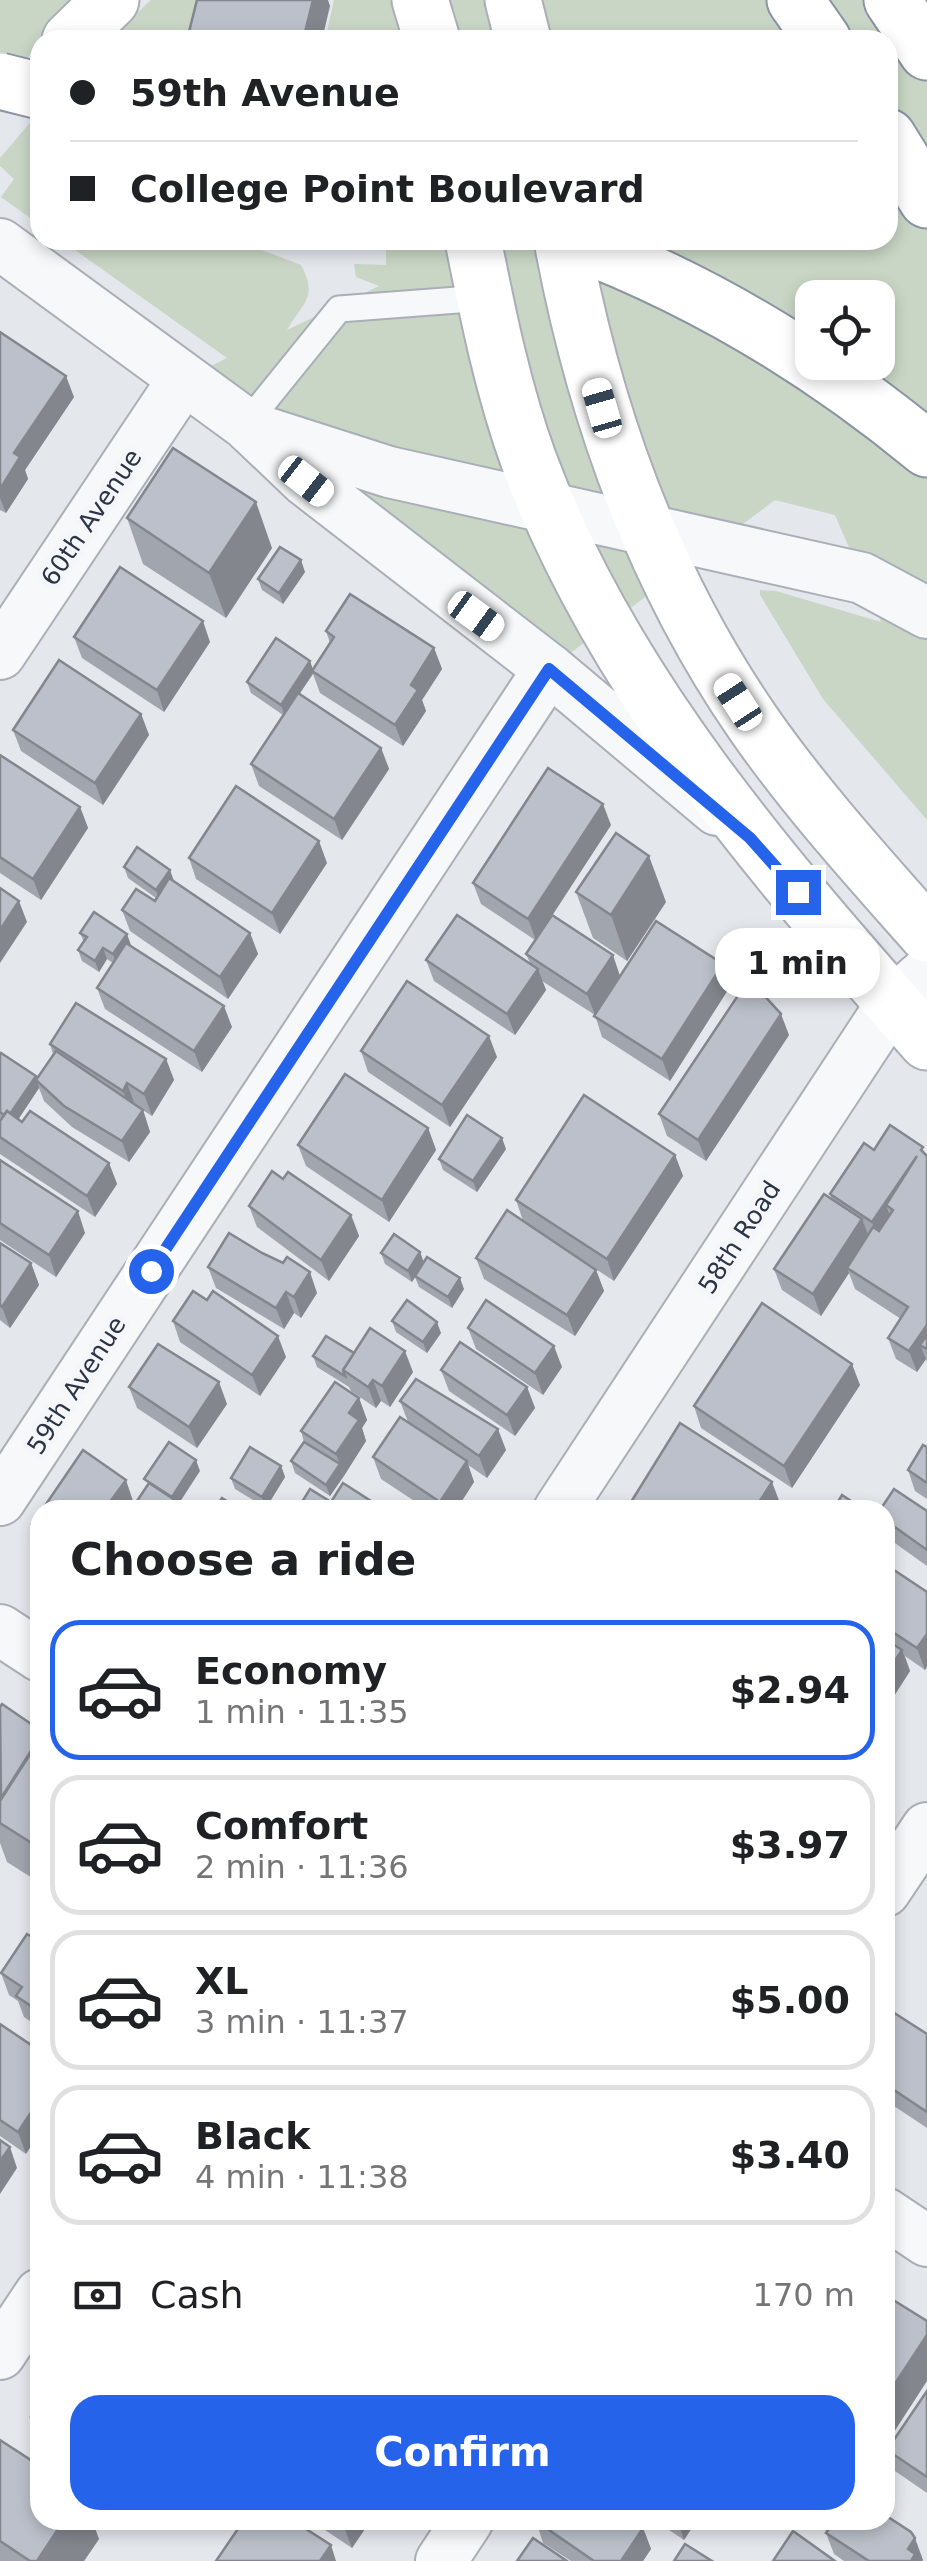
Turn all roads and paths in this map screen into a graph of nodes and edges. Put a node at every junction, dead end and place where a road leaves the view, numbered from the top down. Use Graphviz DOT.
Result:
graph roads {
  1 [pos="111,0"];
  2 [pos="420,0"];
  3 [pos="512,0"];
  4 [pos="535,0"];
  5 [pos="795,0"];
  6 [pos="892,0"];
  7 [pos="80,30"];
  8 [pos="429,30"];
  9 [pos="520,30"];
  10 [pos="540,30"];
  11 [pos="817,30"];
  12 [pos="927,52"];
  13 [pos="0,80"];
  14 [pos="30,83"];
  15 [pos="30,88"];
  16 [pos="0,118"];
  17 [pos="898,153"];
  18 [pos="927,200"];
  19 [pos="0,244"];
  20 [pos="475,250"];
  21 [pos="564,250"];
  22 [pos="596,250"];
  23 [pos="484,298"];
  24 [pos="183,380"];
  25 [pos="246,424"];
  26 [pos="927,449"];
  27 [pos="550,505"];
  28 [pos="646,528"];
  29 [pos="927,614"];
  30 [pos="0,654"];
  31 [pos="549,669"];
  32 [pos="750,838"];
  33 [pos="927,934"];
  34 [pos="916,1006"];
  35 [pos="0,1500"];
  36 [pos="566,1500"];
  37 [pos="0,1630"];
  38 [pos="30,1650"];
  39 [pos="927,1828"];
  40 [pos="895,1876"];
  41 [pos="895,2220"];
  42 [pos="927,2241"];
  43 [pos="30,2309"];
  44 [pos="0,2354"];
  45 [pos="461,2530"];
  46 [pos="441,2561"];
  1 -- 7 [label="main road"];
  2 -- 8 [label="main road"];
  3 -- 9 [label="main road"];
  4 -- 10 [label="main road"];
  5 -- 11 [label="main road"];
  6 -- 12 [label="main road"];
  13 -- 15 [label="main road, bridge"];
  14 -- 16 [label="main road"];
  17 -- 18 [label="main road"];
  19 -- 24 [label="street"];
  20 -- 23 [label="main road"];
  21 -- 28 [label="main road"];
  22 -- 26 [label="main road"];
  23 -- 25 [label="lane"];
  23 -- 27 [label="main road"];
  24 -- 25 [label="street"];
  24 -- 30 [label="street, 60th Avenue"];
  25 -- 27 [label="street"];
  25 -- 31 [label="street"];
  27 -- 28 [label="street"];
  27 -- 32 [label="main road"];
  28 -- 29 [label="street"];
  28 -- 33 [label="main road"];
  31 -- 32 [label="street"];
  31 -- 35 [label="street, 59th Avenue"];
  32 -- 34 [label="main road"];
  34 -- 36 [label="street, 58th Road"];
  37 -- 38 [label="street"];
  39 -- 40 [label="street"];
  41 -- 42 [label="street"];
  43 -- 44 [label="street"];
  45 -- 46 [label="street"];
}
